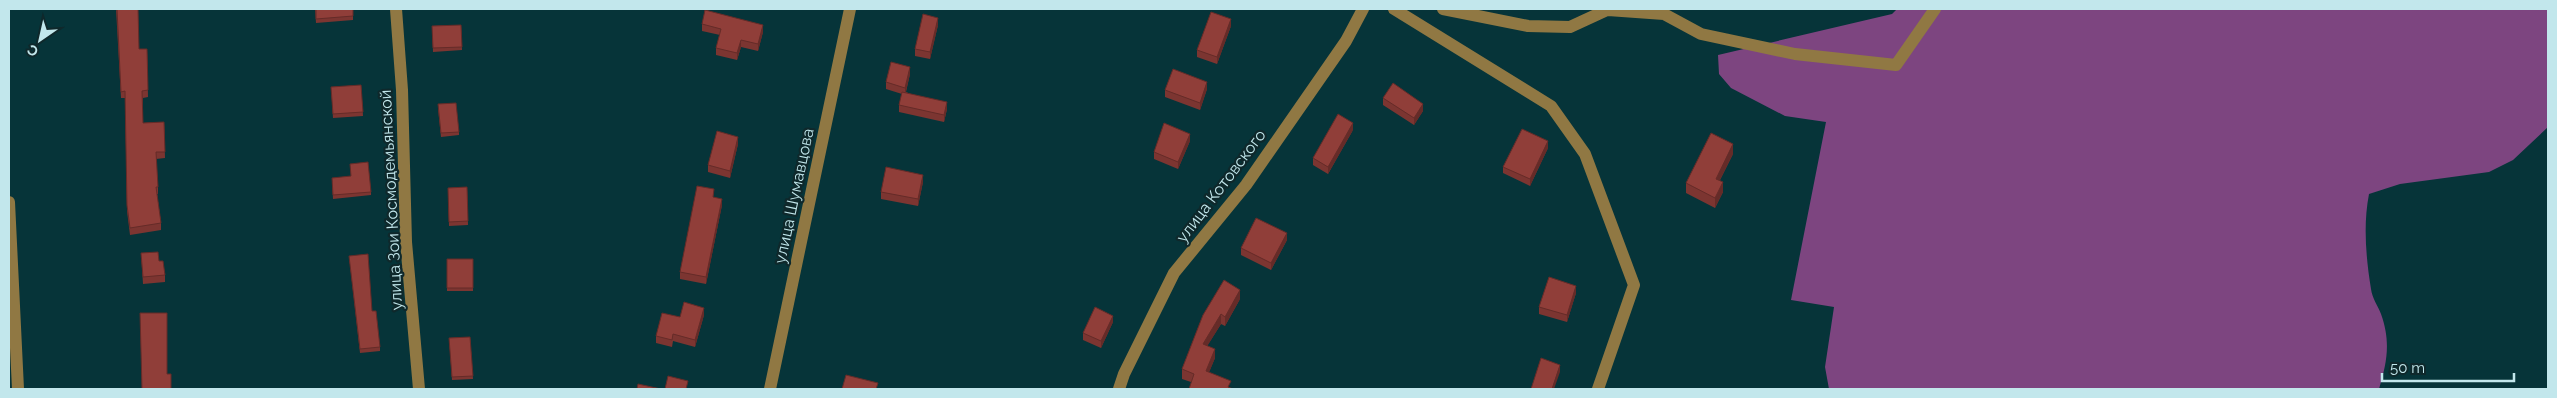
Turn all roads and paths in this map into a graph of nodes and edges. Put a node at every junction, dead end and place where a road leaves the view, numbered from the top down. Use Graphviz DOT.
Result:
graph roads {
  1 [pos="396,9"];
  2 [pos="850,9"];
  3 [pos="1363,9"];
  4 [pos="1394,9"];
  5 [pos="1443,9"];
  6 [pos="1609,9"];
  7 [pos="1935,9"];
  8 [pos="9,202"];
  9 [pos="18,389"];
  10 [pos="419,389"];
  11 [pos="770,389"];
  12 [pos="1119,389"];
  13 [pos="1598,389"];
  1 -- 10 [label="street, улица Зои Космодемьянской"];
  2 -- 11 [label="street, улица Шумавцова"];
  3 -- 12 [label="street, улица Котовского"];
  4 -- 13 [label="street"];
  5 -- 6 [label="street"];
  6 -- 7 [label="street"];
  8 -- 9 [label="street"];
}
